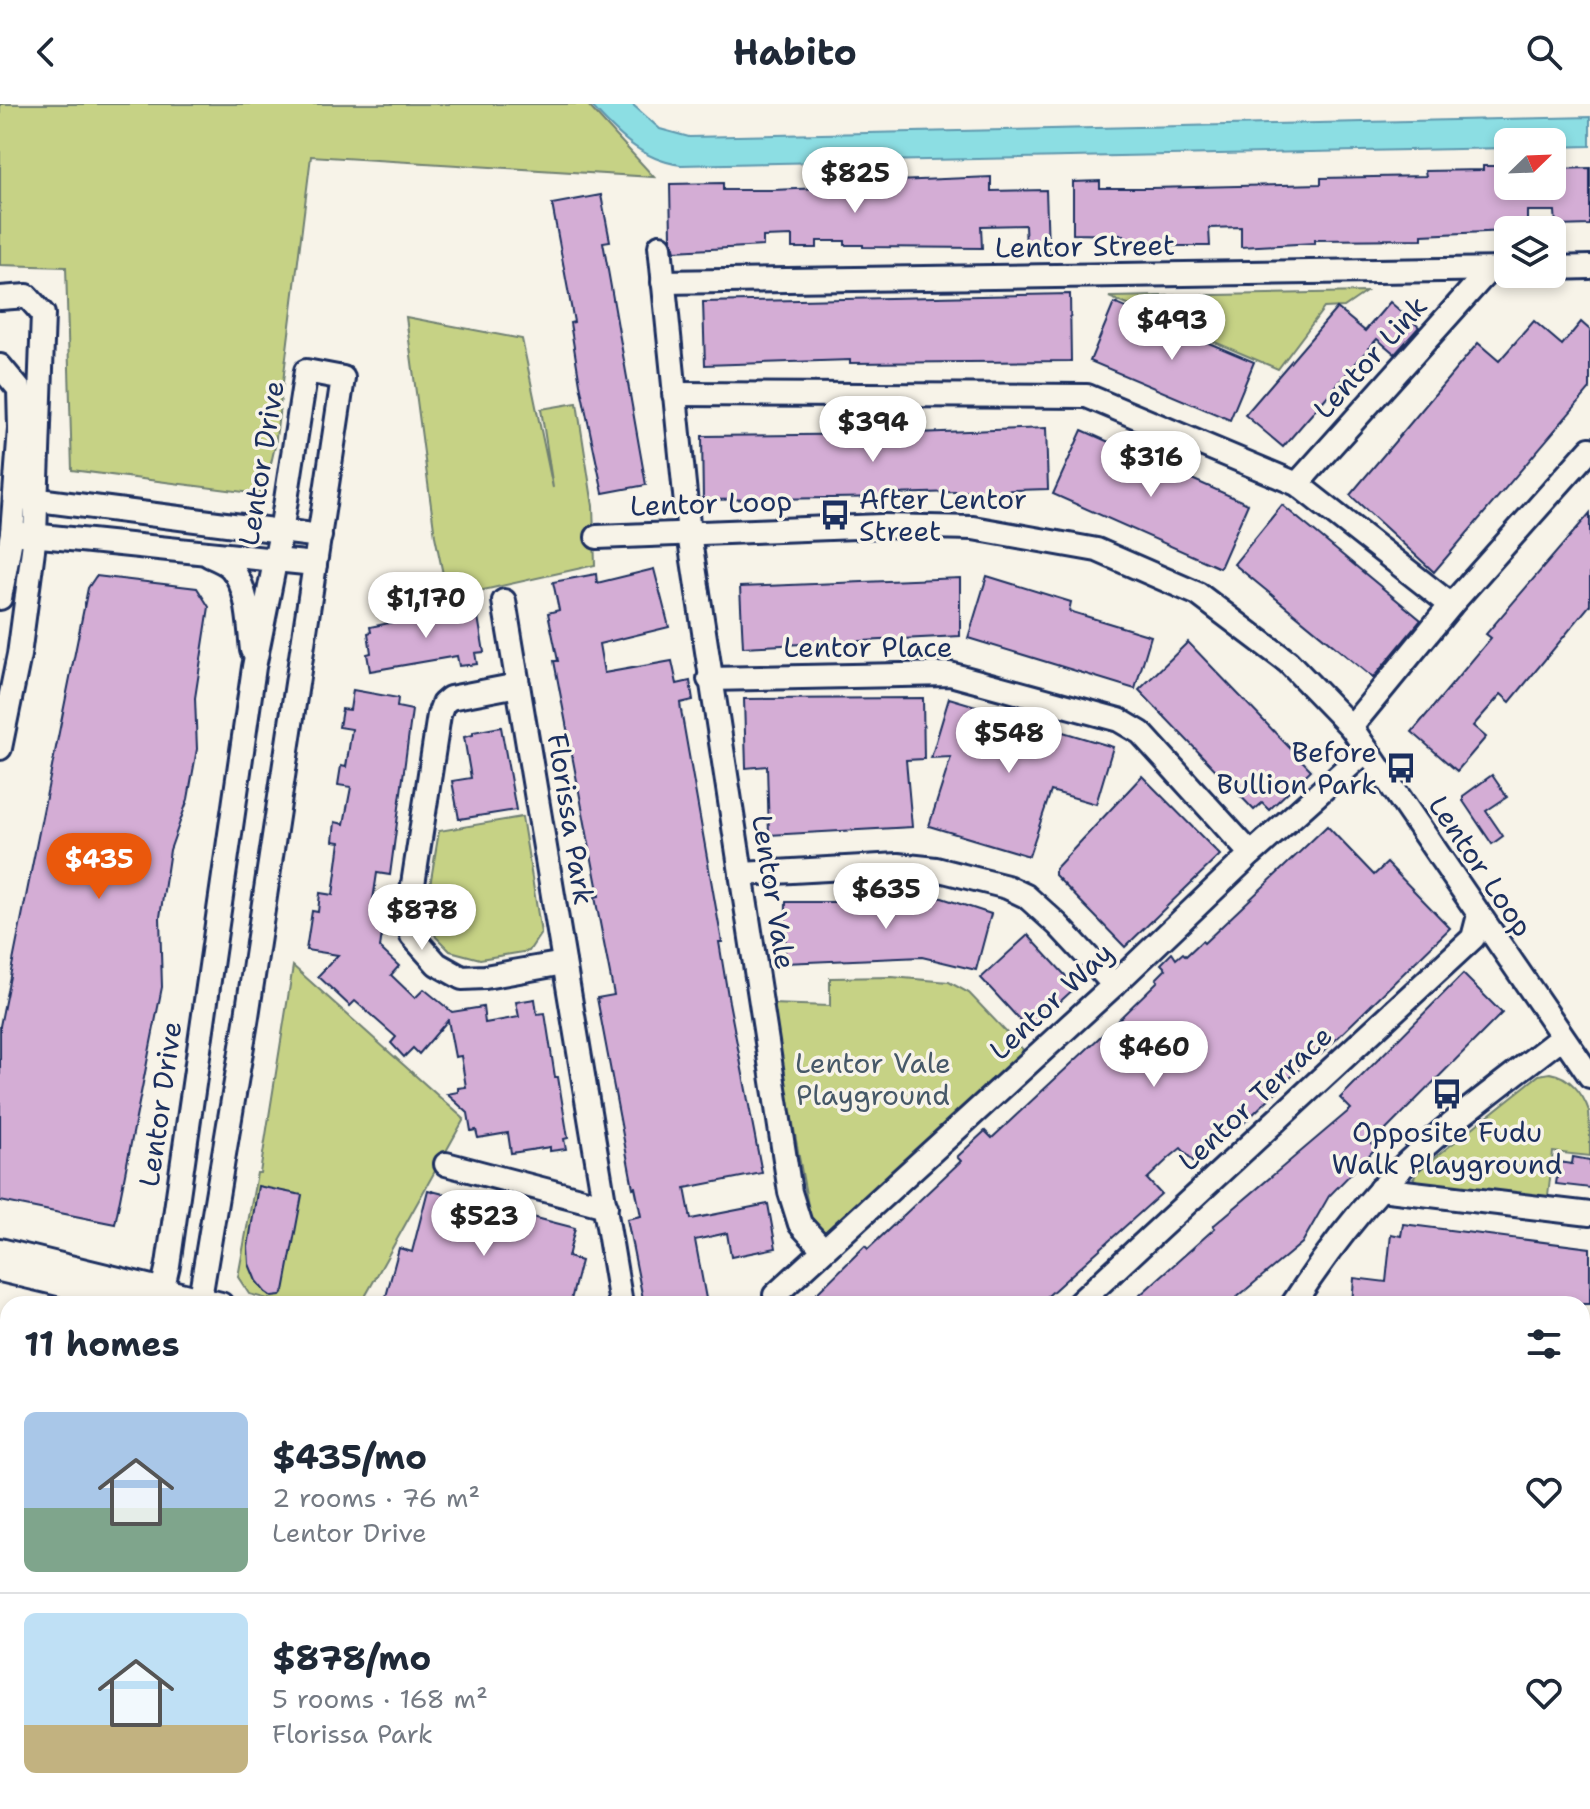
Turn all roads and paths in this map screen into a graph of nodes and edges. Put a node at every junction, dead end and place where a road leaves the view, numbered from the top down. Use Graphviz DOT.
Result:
graph roads {
  1 [pos="660,246"];
  2 [pos="1590,267"];
  3 [pos="1566,268"];
  4 [pos="1494,270"];
  5 [pos="1494,274"];
  6 [pos="663,282"];
  7 [pos="0,298"];
  8 [pos="0,366"];
  9 [pos="674,394"];
  10 [pos="1590,449"];
  11 [pos="1297,484"];
  12 [pos="26,499"];
  13 [pos="281,532"];
  14 [pos="12,533"];
  15 [pos="689,534"];
  16 [pos="35,535"];
  17 [pos="320,536"];
  18 [pos="597,537"];
  19 [pos="207,554"];
  20 [pos="276,560"];
  21 [pos="315,564"];
  22 [pos="0,598"];
  23 [pos="504,601"];
  24 [pos="1451,605"];
  25 [pos="254,667"];
  26 [pos="709,679"];
  27 [pos="518,685"];
  28 [pos="1351,727"];
  29 [pos="0,748"];
  30 [pos="1367,750"];
  31 [pos="1251,854"];
  32 [pos="741,874"];
  33 [pos="1483,938"];
  34 [pos="564,963"];
  35 [pos="1114,985"];
  36 [pos="1562,1037"];
  37 [pos="1590,1076"];
  38 [pos="446,1164"];
  39 [pos="1380,1189"];
  40 [pos="606,1206"];
  41 [pos="1590,1214"];
  42 [pos="823,1249"];
  43 [pos="0,1250"];
  44 [pos="0,1270"];
  45 [pos="775,1295"];
  46 [pos="109,1296"];
  47 [pos="158,1296"];
  48 [pos="161,1296"];
  49 [pos="207,1296"];
  50 [pos="620,1296"];
  51 [pos="1087,1296"];
  52 [pos="1298,1296"];
  1 -- 6 [label="street"];
  2 -- 3 [label="street"];
  4 -- 6 [label="street, Lentor Street"];
  5 -- 11 [label="street, Lentor Link"];
  6 -- 9 [label="street"];
  7 -- 12 [label="street"];
  8 -- 12 [label="street"];
  9 -- 11 [label="street"];
  9 -- 15 [label="street"];
  10 -- 24 [label="street"];
  11 -- 24 [label="street"];
  12 -- 13 [label="street"];
  12 -- 14 [label="street"];
  12 -- 16 [label="street"];
  13 -- 17 [label="street"];
  13 -- 17 [label="street, Lentor Drive"];
  13 -- 20 [label="street, Lentor Drive"];
  14 -- 16 [label="street"];
  14 -- 22 [label="street"];
  15 -- 18 [label="street, Lentor Loop"];
  15 -- 26 [label="street, Lentor Vale"];
  15 -- 28 [label="street, Lentor Loop"];
  16 -- 19 [label="street"];
  16 -- 29 [label="street"];
  17 -- 21 [label="street, Lentor Drive"];
  19 -- 20 [label="street"];
  19 -- 25 [label="street"];
  20 -- 21 [label="street"];
  20 -- 25 [label="street, Lentor Drive"];
  21 -- 49 [label="street, Lentor Drive"];
  23 -- 27 [label="street, Florissa Park"];
  24 -- 28 [label="street"];
  25 -- 48 [label="street, Lentor Drive"];
  26 -- 31 [label="street, Lentor Place"];
  26 -- 32 [label="street, Lentor Vale"];
  27 -- 34 [label="street, Florissa Park"];
  27 -- 34 [label="street"];
  28 -- 30 [label="street, Lentor Loop"];
  30 -- 31 [label="street, Lentor Way"];
  30 -- 33 [label="street, Lentor Loop"];
  31 -- 35 [label="street, Lentor Way"];
  32 -- 35 [label="street"];
  32 -- 42 [label="street, Lentor Vale"];
  33 -- 36 [label="street, Lentor Loop"];
  33 -- 51 [label="street, Lentor Terrace"];
  34 -- 40 [label="street, Florissa Park"];
  35 -- 42 [label="street, Lentor Way"];
  36 -- 37 [label="street, Lentor Loop"];
  36 -- 39 [label="street"];
  38 -- 40 [label="street"];
  39 -- 41 [label="street"];
  39 -- 52 [label="street"];
  40 -- 50 [label="street, Florissa Park"];
  42 -- 45 [label="street, Lentor Way"];
  43 -- 47 [label="street"];
  44 -- 46 [label="street"];
}
